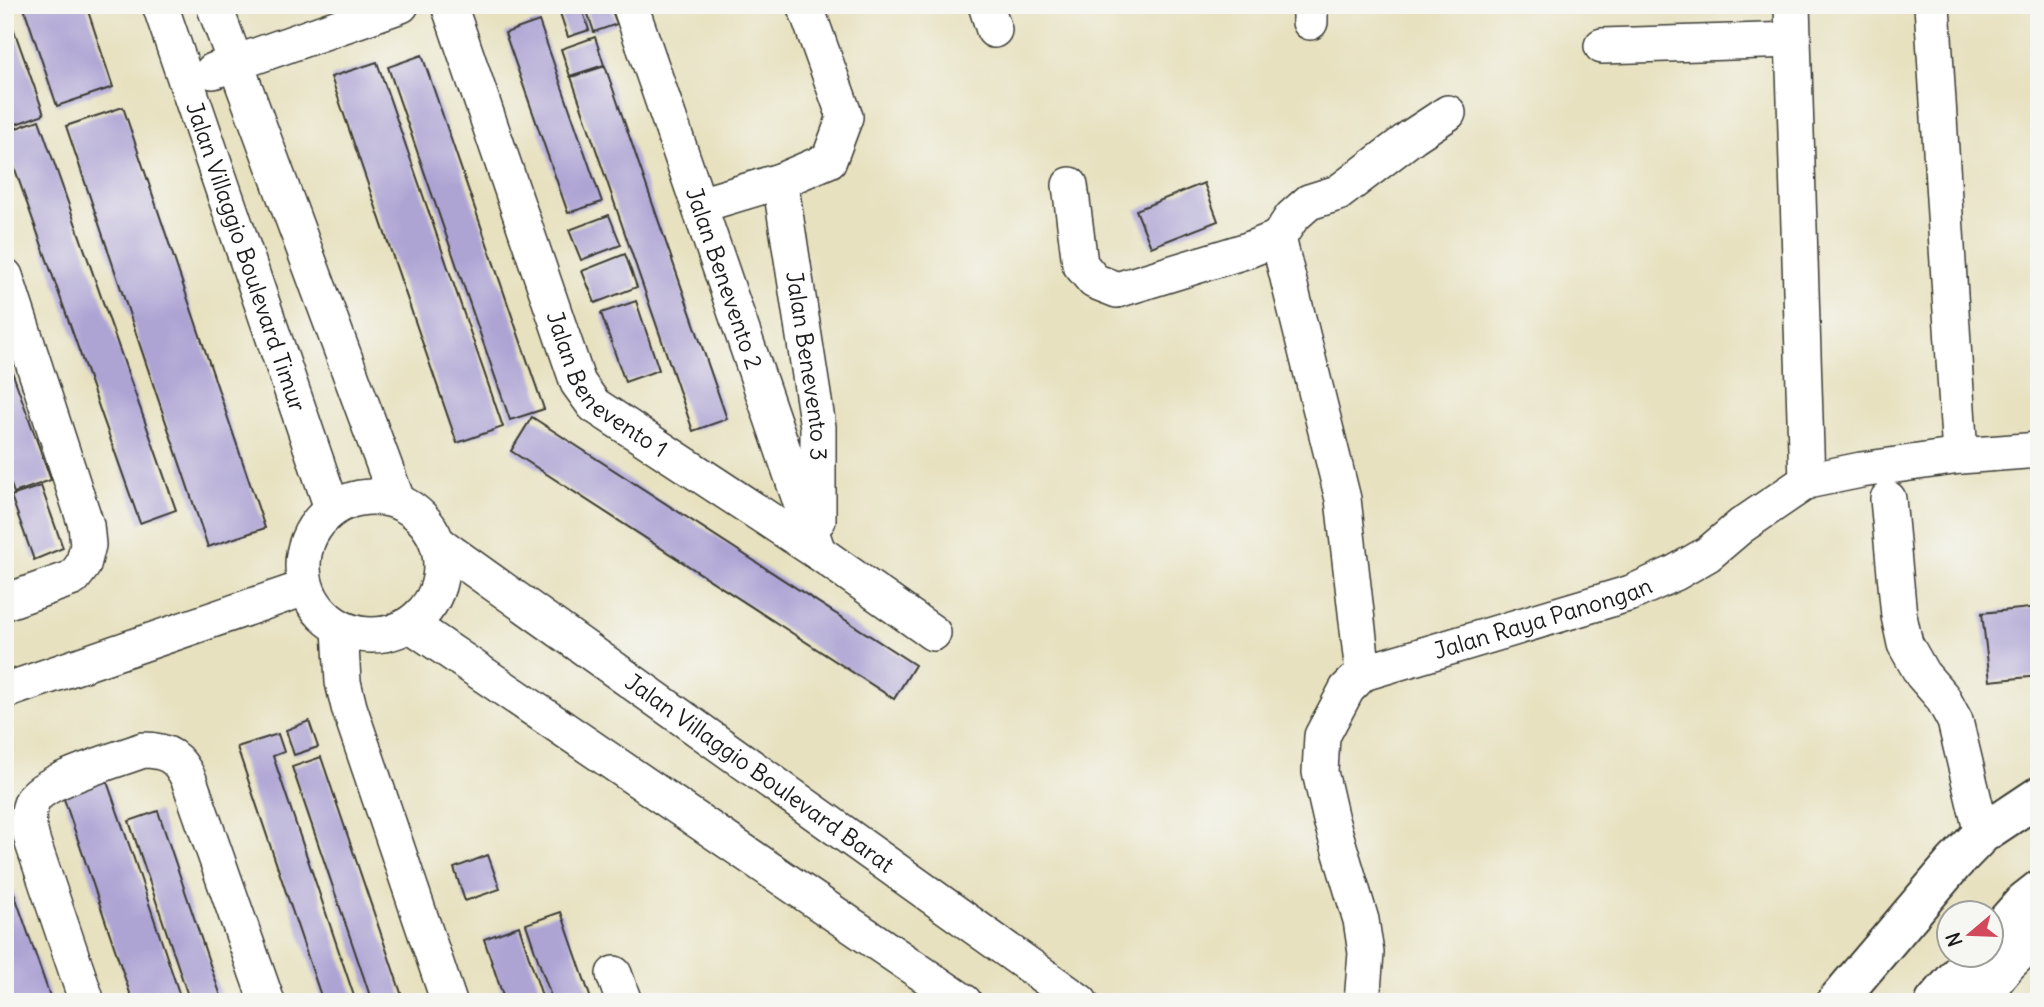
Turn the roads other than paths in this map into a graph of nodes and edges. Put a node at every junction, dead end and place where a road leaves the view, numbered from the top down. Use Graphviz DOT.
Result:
graph roads {
  1 [pos="160,5"];
  2 [pos="214,5"];
  3 [pos="401,5"];
  4 [pos="449,5"];
  5 [pos="631,5"];
  6 [pos="805,5"];
  7 [pos="1792,5"];
  8 [pos="1932,5"];
  9 [pos="1793,40"];
  10 [pos="1602,46"];
  11 [pos="234,63"];
  12 [pos="187,80"];
  13 [pos="1448,113"];
  14 [pos="780,181"];
  15 [pos="1070,185"];
  16 [pos="700,205"];
  17 [pos="1278,238"];
  18 [pos="5,276"];
  19 [pos="2039,450"];
  20 [pos="1960,456"];
  21 [pos="1807,481"];
  22 [pos="1888,499"];
  23 [pos="397,500"];
  24 [pos="332,508"];
  25 [pos="439,544"];
  26 [pos="818,552"];
  27 [pos="305,588"];
  28 [pos="5,602"];
  29 [pos="411,625"];
  30 [pos="340,629"];
  31 [pos="933,633"];
  32 [pos="1363,673"];
  33 [pos="5,691"];
  34 [pos="2039,778"];
  35 [pos="2010,815"];
  36 [pos="2039,890"];
  37 [pos="2006,929"];
  38 [pos="2039,935"];
  39 [pos="2006,946"];
  40 [pos="1972,968"];
  41 [pos="1987,968"];
  42 [pos="87,1002"];
  43 [pos="267,1002"];
  44 [pos="449,1002"];
  45 [pos="964,1002"];
  46 [pos="1080,1002"];
  47 [pos="1362,1002"];
  48 [pos="1836,1002"];
  49 [pos="1935,1002"];
  50 [pos="1978,1002"];
  1 -- 12 [label="street, Jalan Villaggio Boulevard Timur"];
  2 -- 11 [label="street"];
  3 -- 11 [label="street"];
  4 -- 26 [label="street, Jalan Benevento 1"];
  5 -- 16 [label="street, Jalan Benevento 2"];
  6 -- 14 [label="street"];
  7 -- 9 [label="street"];
  8 -- 20 [label="street"];
  9 -- 10 [label="street"];
  9 -- 21 [label="street"];
  11 -- 12 [label="street"];
  11 -- 23 [label="street"];
  12 -- 24 [label="street, Jalan Villaggio Boulevard Timur"];
  13 -- 17 [label="street"];
  14 -- 16 [label="street"];
  14 -- 26 [label="street, Jalan Benevento 3"];
  15 -- 17 [label="street"];
  16 -- 26 [label="street, Jalan Benevento 2"];
  17 -- 32 [label="street"];
  18 -- 28 [label="street"];
  19 -- 20 [label="street, Jalan Raya Panongan"];
  20 -- 21 [label="street, Jalan Raya Panongan"];
  21 -- 32 [label="street, Jalan Raya Panongan"];
  22 -- 35 [label="street"];
  23 -- 24 [label="street"];
  23 -- 25 [label="street"];
  24 -- 27 [label="street"];
  25 -- 29 [label="street"];
  25 -- 46 [label="street, Jalan Villaggio Boulevard Barat"];
  26 -- 31 [label="street, Jalan Benevento 1"];
  27 -- 30 [label="street"];
  27 -- 33 [label="street"];
  29 -- 30 [label="street"];
  29 -- 45 [label="street"];
  30 -- 44 [label="street"];
  32 -- 47 [label="street"];
  34 -- 35 [label="street"];
  35 -- 48 [label="main road"];
  36 -- 37 [label="main road"];
  38 -- 39 [label="street"];
  40 -- 49 [label="main road"];
  41 -- 50 [label="street"];
  42 -- 43 [label="street"];
}
